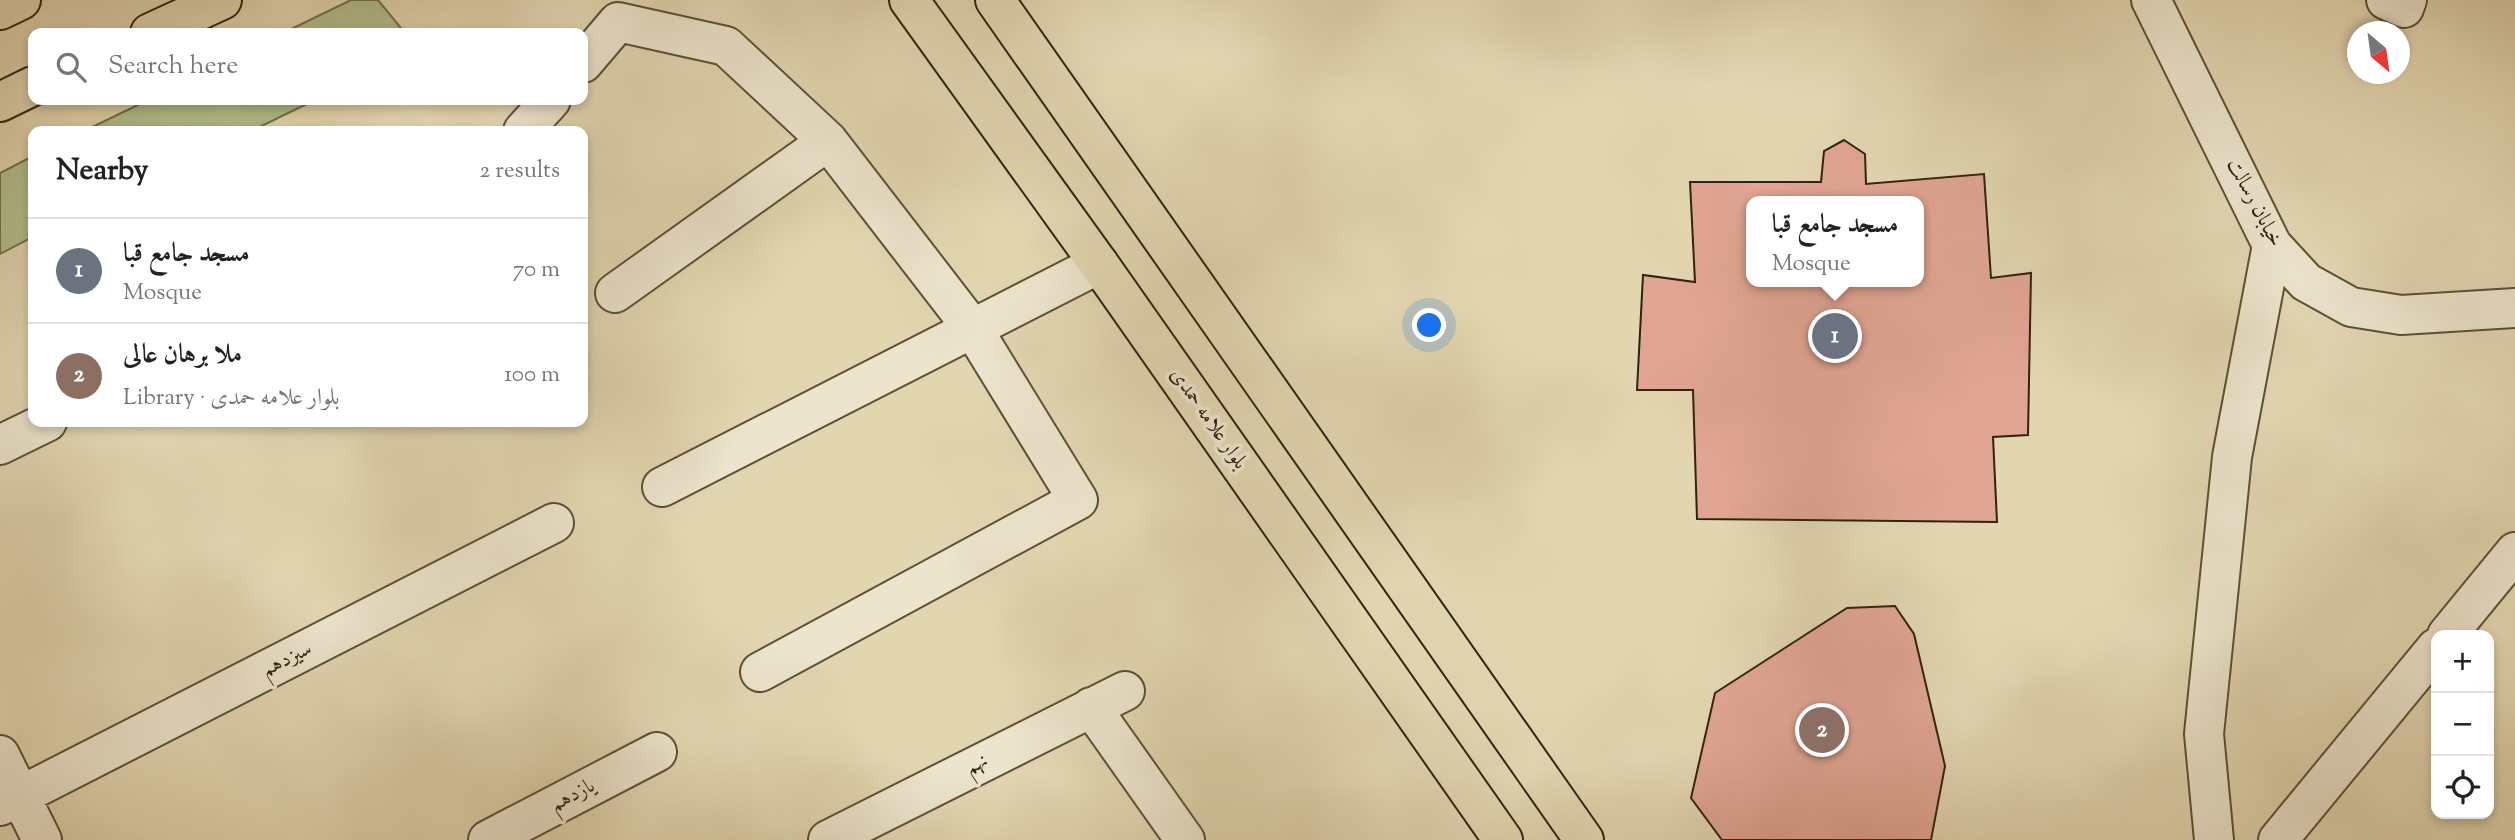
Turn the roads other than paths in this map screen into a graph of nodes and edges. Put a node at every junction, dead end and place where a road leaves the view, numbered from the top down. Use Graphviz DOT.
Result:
graph roads {
  1 [pos="21,0"];
  2 [pos="222,0"];
  3 [pos="909,0"];
  4 [pos="995,0"];
  5 [pos="2151,0"];
  6 [pos="0,10"];
  7 [pos="160,28"];
  8 [pos="588,57"];
  9 [pos="28,88"];
  10 [pos="0,102"];
  11 [pos="546,105"];
  12 [pos="528,126"];
  13 [pos="828,141"];
  14 [pos="2272,244"];
  15 [pos="1100,264"];
  16 [pos="615,293"];
  17 [pos="2515,308"];
  18 [pos="973,329"];
  19 [pos="37,427"];
  20 [pos="0,445"];
  21 [pos="662,487"];
  22 [pos="554,523"];
  23 [pos="2515,552"];
  24 [pos="2451,630"];
  25 [pos="2431,654"];
  26 [pos="760,672"];
  27 [pos="1125,691"];
  28 [pos="1091,708"];
  29 [pos="657,752"];
  30 [pos="0,755"];
  31 [pos="10,801"];
  32 [pos="41,840"];
  33 [pos="488,840"];
  34 [pos="828,840"];
  35 [pos="1185,840"];
  36 [pos="1503,840"];
  37 [pos="1584,840"];
  38 [pos="2214,840"];
  39 [pos="2278,840"];
  1 -- 6 [label="main road"];
  2 -- 7 [label="main road"];
  3 -- 15 [label="main road, بلوار علامه حمدی"];
  4 -- 37 [label="main road"];
  5 -- 14 [label="street, خیابان رسالت"];
  8 -- 13 [label="street"];
  9 -- 10 [label="main road"];
  11 -- 12 [label="street"];
  13 -- 16 [label="street"];
  13 -- 18 [label="street"];
  14 -- 17 [label="street, خیابان رسالت"];
  14 -- 38 [label="street"];
  15 -- 18 [label="street"];
  15 -- 36 [label="main road, بلوار علامه حمدی"];
  18 -- 21 [label="street"];
  18 -- 26 [label="street"];
  19 -- 20 [label="street"];
  22 -- 31 [label="street, سیزدهم"];
  23 -- 24 [label="street"];
  25 -- 39 [label="street"];
  27 -- 28 [label="street, نهم"];
  28 -- 34 [label="street, نهم"];
  28 -- 35 [label="street"];
  29 -- 33 [label="street, یازدهم"];
  30 -- 31 [label="street"];
  31 -- 32 [label="street"];
}
